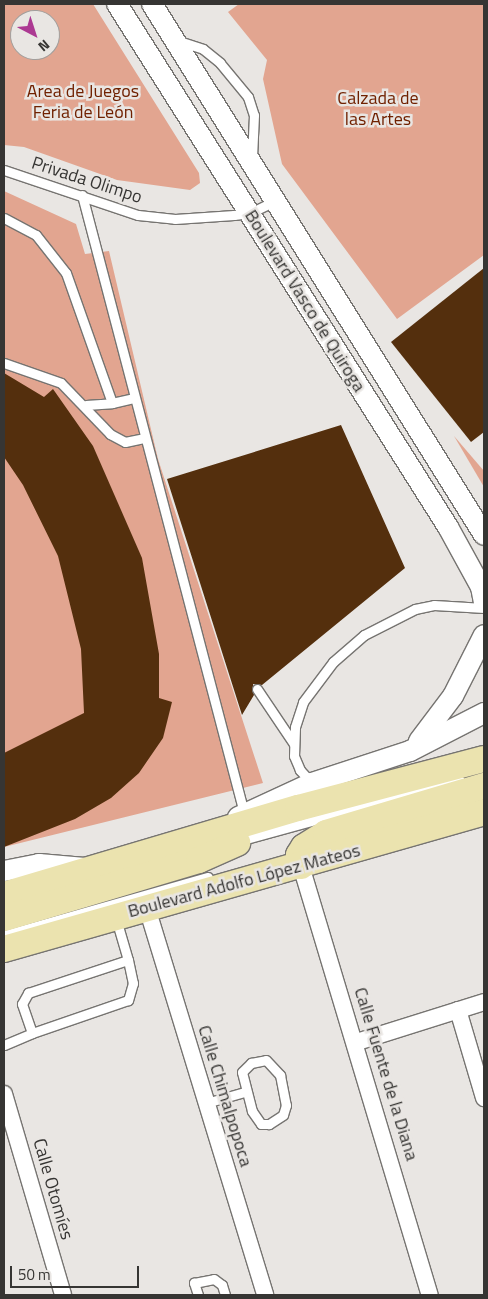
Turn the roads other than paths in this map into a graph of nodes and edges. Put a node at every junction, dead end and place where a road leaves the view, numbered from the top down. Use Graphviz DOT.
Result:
graph roads {
  1 [pos="117,4"];
  2 [pos="152,4"];
  3 [pos="174,39"];
  4 [pos="252,161"];
  5 [pos="4,170"];
  6 [pos="82,195"];
  7 [pos="277,199"];
  8 [pos="250,213"];
  9 [pos="4,218"];
  10 [pos="4,363"];
  11 [pos="134,398"];
  12 [pos="112,403"];
  13 [pos="86,405"];
  14 [pos="144,438"];
  15 [pos="484,535"];
  16 [pos="484,602"];
  17 [pos="484,608"];
  18 [pos="484,635"];
  19 [pos="257,689"];
  20 [pos="484,713"];
  21 [pos="294,744"];
  22 [pos="410,750"];
  23 [pos="481,773"];
  24 [pos="312,783"];
  25 [pos="298,808"];
  26 [pos="475,809"];
  27 [pos="244,813"];
  28 [pos="250,838"];
  29 [pos="202,839"];
  30 [pos="300,860"];
  31 [pos="252,866"];
  32 [pos="97,868"];
  33 [pos="4,871"];
  34 [pos="216,876"];
  35 [pos="4,895"];
  36 [pos="147,908"];
  37 [pos="4,909"];
  38 [pos="115,916"];
  39 [pos="4,918"];
  40 [pos="4,935"];
  41 [pos="4,949"];
  42 [pos="128,960"];
  43 [pos="484,1002"];
  44 [pos="458,1010"];
  45 [pos="32,1034"];
  46 [pos="357,1042"];
  47 [pos="4,1045"];
  48 [pos="244,1092"];
  49 [pos="4,1094"];
  50 [pos="484,1098"];
  51 [pos="206,1103"];
  52 [pos="64,1295"];
  53 [pos="198,1295"];
  54 [pos="225,1295"];
  55 [pos="265,1295"];
  56 [pos="430,1295"];
  1 -- 8 [label="street, Boulevard Vasco de Quiroga"];
  2 -- 3 [label="street, Boulevard Vasco de Quiroga"];
  3 -- 4 [label="street, Boulevard Vasco de Quiroga"];
  3 -- 4 [label="lane"];
  4 -- 7 [label="street, Boulevard Vasco de Quiroga"];
  5 -- 6 [label="lane, Privada Olimpo"];
  6 -- 8 [label="lane, Privada Olimpo"];
  6 -- 11 [label="lane"];
  7 -- 8 [label="lane, Privada Olimpo"];
  7 -- 15 [label="street, Boulevard Vasco de Quiroga"];
  8 -- 16 [label="street, Boulevard Vasco de Quiroga"];
  9 -- 12 [label="lane"];
  10 -- 13 [label="lane"];
  11 -- 12 [label="lane"];
  11 -- 14 [label="lane"];
  12 -- 13 [label="lane"];
  13 -- 14 [label="lane"];
  14 -- 27 [label="lane"];
  17 -- 21 [label="lane"];
  18 -- 22 [label="street"];
  19 -- 21 [label="lane"];
  20 -- 22 [label="street"];
  21 -- 24 [label="lane"];
  22 -- 24 [label="street"];
  23 -- 25 [label="main road"];
  23 -- 28 [label="lane"];
  23 -- 30 [label="main road"];
  24 -- 27 [label="street"];
  25 -- 28 [label="main road"];
  25 -- 29 [label="main road"];
  26 -- 30 [label="main road, Boulevard Adolfo López Mateos"];
  27 -- 29 [label="street"];
  28 -- 37 [label="lane"];
  28 -- 39 [label="main road"];
  29 -- 32 [label="main road"];
  30 -- 31 [label="lane"];
  30 -- 36 [label="main road, Boulevard Adolfo López Mateos"];
  30 -- 46 [label="street, Calle Fuente de la Diana"];
  32 -- 33 [label="street"];
  32 -- 35 [label="main road"];
  34 -- 40 [label="lane"];
  36 -- 38 [label="main road, Boulevard Adolfo López Mateos"];
  36 -- 51 [label="street, Calle Chimalpopoca"];
  38 -- 41 [label="main road, Boulevard Adolfo López Mateos"];
  38 -- 42 [label="lane"];
  42 -- 45 [label="lane"];
  42 -- 45 [label="lane"];
  43 -- 44 [label="street"];
  44 -- 46 [label="street"];
  44 -- 50 [label="street"];
  45 -- 47 [label="lane"];
  46 -- 56 [label="street, Calle Fuente de la Diana"];
  48 -- 48 [label="lane"];
  48 -- 51 [label="lane"];
  49 -- 52 [label="street, Calle Otomíes"];
  51 -- 55 [label="street, Calle Chimalpopoca"];
  53 -- 54 [label="lane"];
}
